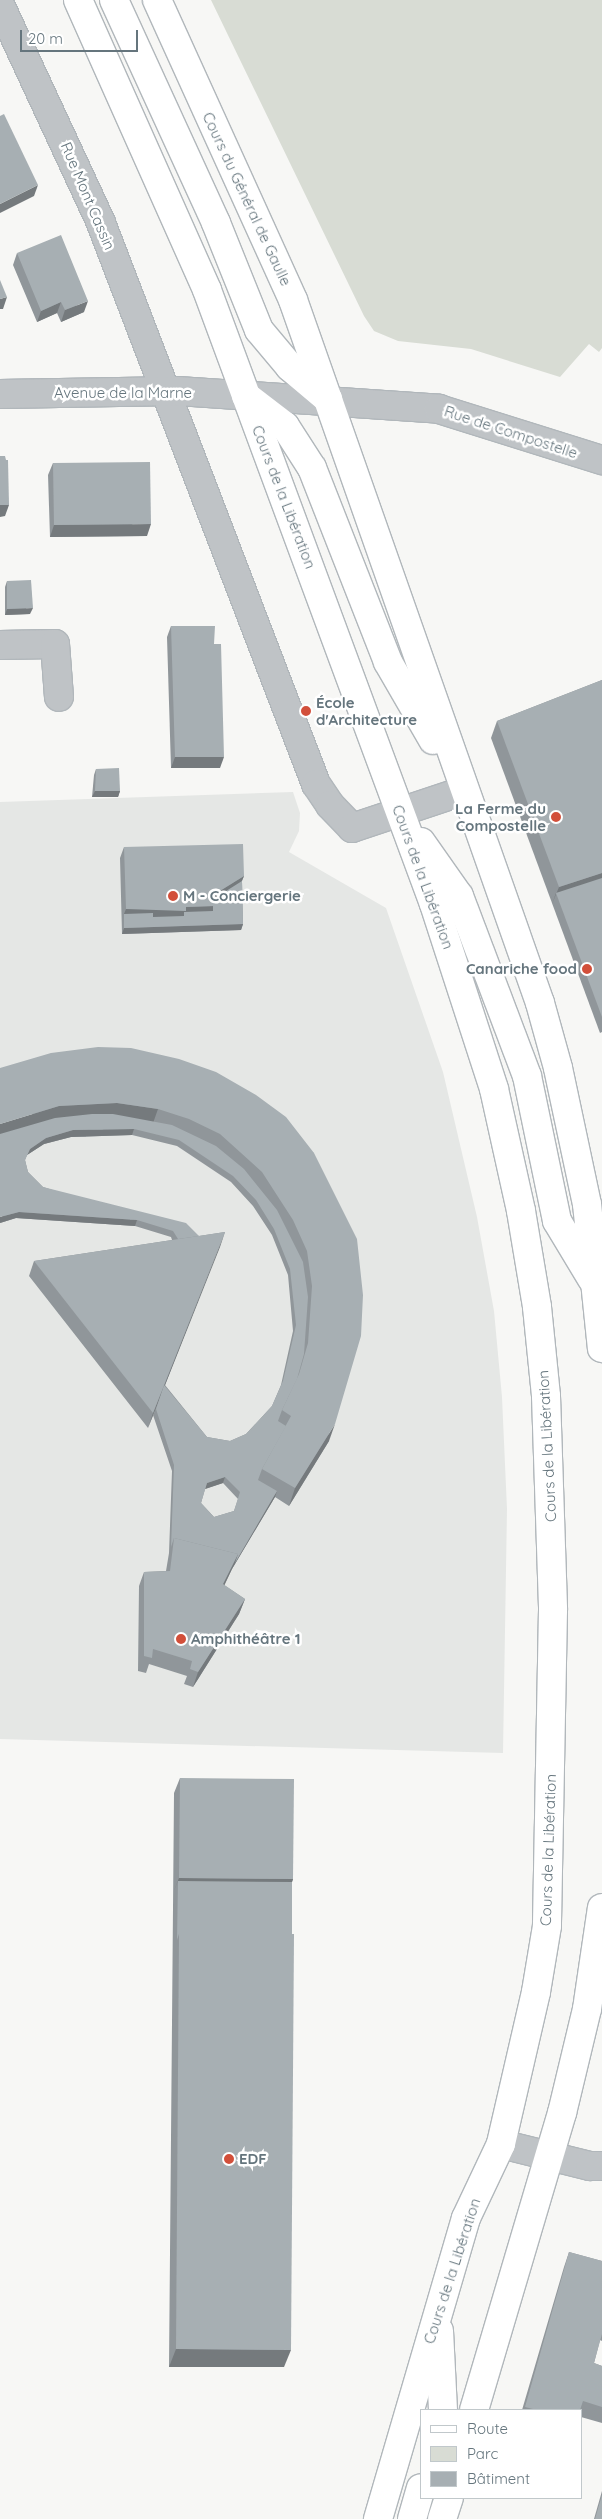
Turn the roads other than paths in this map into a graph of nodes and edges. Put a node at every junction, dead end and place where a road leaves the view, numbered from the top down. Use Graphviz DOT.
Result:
graph roads {
  1 [pos="78,0"];
  2 [pos="114,0"];
  3 [pos="157,0"];
  4 [pos="0,5"];
  5 [pos="165,391"];
  6 [pos="0,394"];
  7 [pos="245,395"];
  8 [pos="330,400"];
  9 [pos="602,460"];
  10 [pos="0,645"];
  11 [pos="59,697"];
  12 [pos="464,792"];
  13 [pos="400,812"];
  14 [pos="596,1286"];
  15 [pos="602,1348"];
  16 [pos="602,1908"];
  17 [pos="501,2144"];
  18 [pos="550,2156"];
  19 [pos="602,2166"];
  20 [pos="438,2312"];
  21 [pos="443,2409"];
  22 [pos="474,2409"];
  23 [pos="420,2491"];
  24 [pos="448,2499"];
  25 [pos="378,2519"];
  26 [pos="412,2519"];
  27 [pos="442,2519"];
  1 -- 7 [label="main road"];
  2 -- 8 [label="main road"];
  3 -- 8 [label="main road, Cours du Général de Gaulle"];
  4 -- 5 [label="street, Rue Mont Cassin"];
  5 -- 6 [label="street, Avenue de la Marne"];
  5 -- 7 [label="street, Avenue de la Marne"];
  5 -- 13 [label="street, Rue Mont Cassin"];
  7 -- 8 [label="street, Avenue de la Marne"];
  7 -- 12 [label="main road"];
  7 -- 13 [label="main road, Cours de la Libération"];
  8 -- 9 [label="street, Rue de Compostelle"];
  8 -- 12 [label="main road"];
  10 -- 11 [label="street"];
  12 -- 13 [label="street"];
  12 -- 14 [label="main road"];
  13 -- 14 [label="main road"];
  13 -- 17 [label="main road, Cours de la Libération"];
  14 -- 15 [label="main road"];
  16 -- 18 [label="main road"];
  17 -- 18 [label="street"];
  17 -- 20 [label="main road, Cours de la Libération"];
  18 -- 19 [label="street"];
  18 -- 22 [label="main road"];
  20 -- 21 [label="main road"];
  20 -- 25 [label="main road, Cours de la Libération"];
  23 -- 26 [label="main road"];
  24 -- 27 [label="main road"];
}
